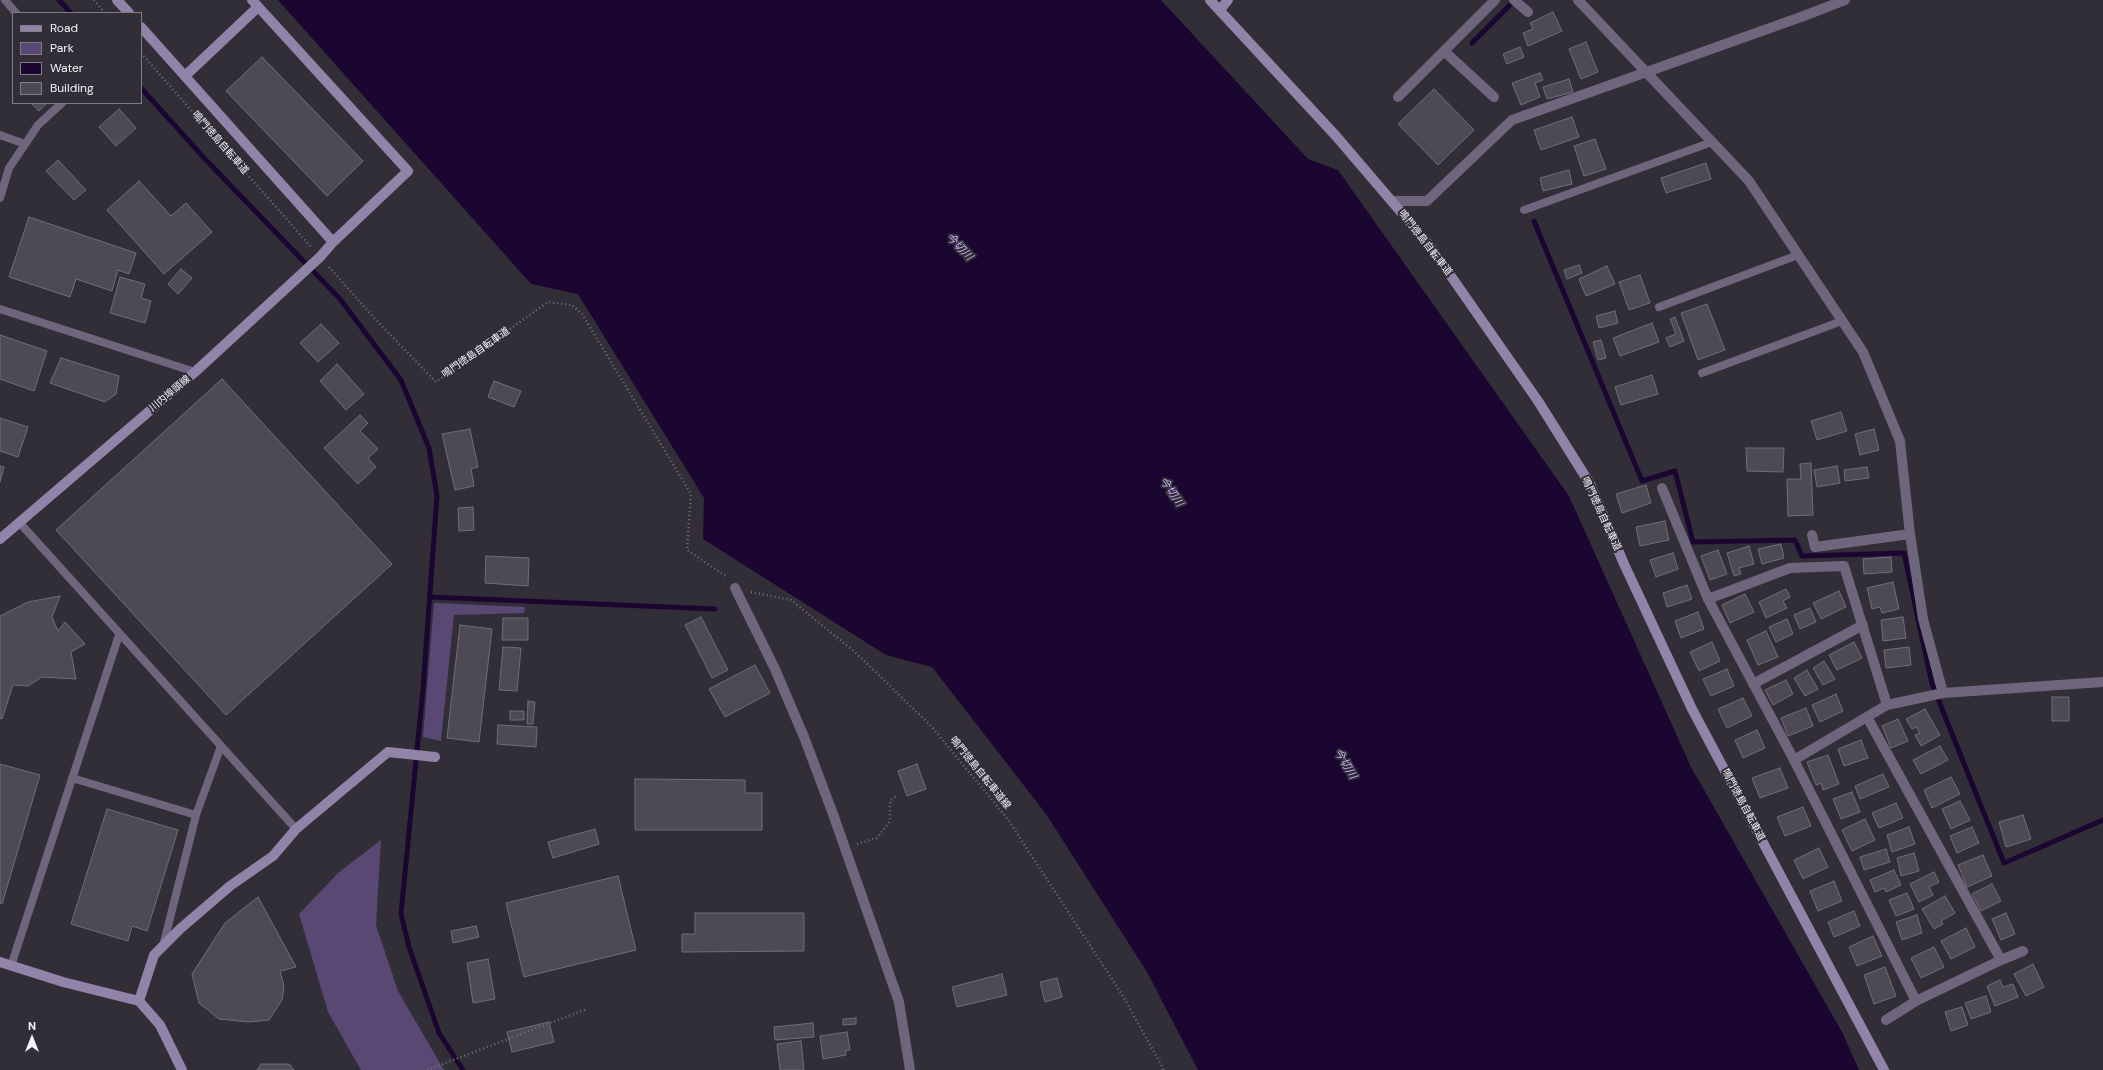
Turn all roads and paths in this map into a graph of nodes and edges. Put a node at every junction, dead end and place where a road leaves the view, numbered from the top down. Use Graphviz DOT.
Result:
graph roads {
  1 [pos="5,0"];
  2 [pos="94,0"];
  3 [pos="117,0"];
  4 [pos="1210,0"];
  5 [pos="1228,0"];
  6 [pos="1495,0"];
  7 [pos="1514,0"];
  8 [pos="1578,0"];
  9 [pos="1845,0"];
  10 [pos="255,3"];
  11 [pos="1220,10"];
  12 [pos="15,12"];
  13 [pos="104,12"];
  14 [pos="128,12"];
  15 [pos="1528,12"];
  16 [pos="142,28"];
  17 [pos="1444,51"];
  18 [pos="142,55"];
  19 [pos="1646,71"];
  20 [pos="185,76"];
  21 [pos="1398,97"];
  22 [pos="1494,98"];
  23 [pos="61,104"];
  24 [pos="0,135"];
  25 [pos="1712,142"];
  26 [pos="25,144"];
  27 [pos="0,198"];
  28 [pos="1392,201"];
  29 [pos="1524,210"];
  30 [pos="333,242"];
  31 [pos="1798,255"];
  32 [pos="320,257"];
  33 [pos="1659,308"];
  34 [pos="0,309"];
  35 [pos="1842,321"];
  36 [pos="195,372"];
  37 [pos="1702,373"];
  38 [pos="1662,488"];
  39 [pos="19,522"];
  40 [pos="1910,534"];
  41 [pos="1812,535"];
  42 [pos="0,538"];
  43 [pos="735,588"];
  44 [pos="1708,599"];
  45 [pos="1863,625"];
  46 [pos="119,635"];
  47 [pos="2103,682"];
  48 [pos="1753,684"];
  49 [pos="1943,692"];
  50 [pos="1887,704"];
  51 [pos="1867,717"];
  52 [pos="221,746"];
  53 [pos="435,757"];
  54 [pos="1794,760"];
  55 [pos="72,778"];
  56 [pos="896,796"];
  57 [pos="196,815"];
  58 [pos="296,829"];
  59 [pos="845,848"];
  60 [pos="163,946"];
  61 [pos="2023,951"];
  62 [pos="2002,960"];
  63 [pos="0,962"];
  64 [pos="11,966"];
  65 [pos="139,1001"];
  66 [pos="1916,1001"];
  67 [pos="587,1009"];
  68 [pos="1886,1020"];
  69 [pos="182,1070"];
  70 [pos="427,1070"];
  71 [pos="910,1070"];
  72 [pos="1164,1070"];
  73 [pos="1884,1070"];
  1 -- 12 [label="lane"];
  2 -- 13 [label="path"];
  3 -- 14 [label="main road"];
  4 -- 11 [label="main road, 鳴門徳島自転車道"];
  5 -- 11 [label="main road"];
  6 -- 17 [label="street"];
  7 -- 15 [label="street"];
  8 -- 19 [label="street"];
  9 -- 19 [label="street"];
  10 -- 20 [label="main road"];
  10 -- 30 [label="main road, 川内埠頭線"];
  11 -- 28 [label="main road, 鳴門徳島自転車道"];
  16 -- 20 [label="main road"];
  17 -- 21 [label="street"];
  17 -- 22 [label="street"];
  18 -- 32 [label="path, 鳴門徳島自転車道"];
  19 -- 25 [label="street"];
  19 -- 28 [label="street"];
  20 -- 30 [label="main road"];
  23 -- 26 [label="lane"];
  24 -- 26 [label="lane"];
  25 -- 29 [label="lane"];
  25 -- 31 [label="street"];
  26 -- 27 [label="lane"];
  28 -- 73 [label="main road, 鳴門徳島自転車道"];
  30 -- 32 [label="main road, 川内埠頭線"];
  31 -- 33 [label="lane"];
  31 -- 35 [label="street"];
  32 -- 36 [label="main road, 川内埠頭線"];
  32 -- 43 [label="path, 鳴門徳島自転車道"];
  34 -- 36 [label="lane"];
  35 -- 37 [label="lane"];
  35 -- 40 [label="street"];
  36 -- 39 [label="main road, 川内埠頭線"];
  38 -- 44 [label="street"];
  39 -- 42 [label="main road, 川内埠頭線"];
  39 -- 46 [label="lane"];
  40 -- 41 [label="street"];
  40 -- 49 [label="street"];
  43 -- 59 [label="street"];
  43 -- 72 [label="path, 鳴門徳島自転車道線"];
  44 -- 45 [label="street"];
  44 -- 48 [label="street"];
  45 -- 48 [label="street"];
  45 -- 50 [label="street"];
  46 -- 52 [label="lane"];
  46 -- 55 [label="lane"];
  47 -- 49 [label="street"];
  48 -- 54 [label="street"];
  49 -- 50 [label="street"];
  50 -- 51 [label="street"];
  51 -- 54 [label="street"];
  51 -- 62 [label="street"];
  52 -- 57 [label="lane"];
  52 -- 58 [label="lane"];
  53 -- 58 [label="main road"];
  54 -- 66 [label="street"];
  55 -- 57 [label="lane"];
  55 -- 64 [label="lane"];
  56 -- 59 [label="path"];
  57 -- 60 [label="lane"];
  58 -- 60 [label="main road"];
  59 -- 71 [label="street"];
  60 -- 65 [label="main road"];
  61 -- 62 [label="street"];
  62 -- 66 [label="street"];
  63 -- 64 [label="main road"];
  64 -- 65 [label="main road"];
  65 -- 69 [label="main road"];
  66 -- 68 [label="street"];
  67 -- 70 [label="path"];
}
